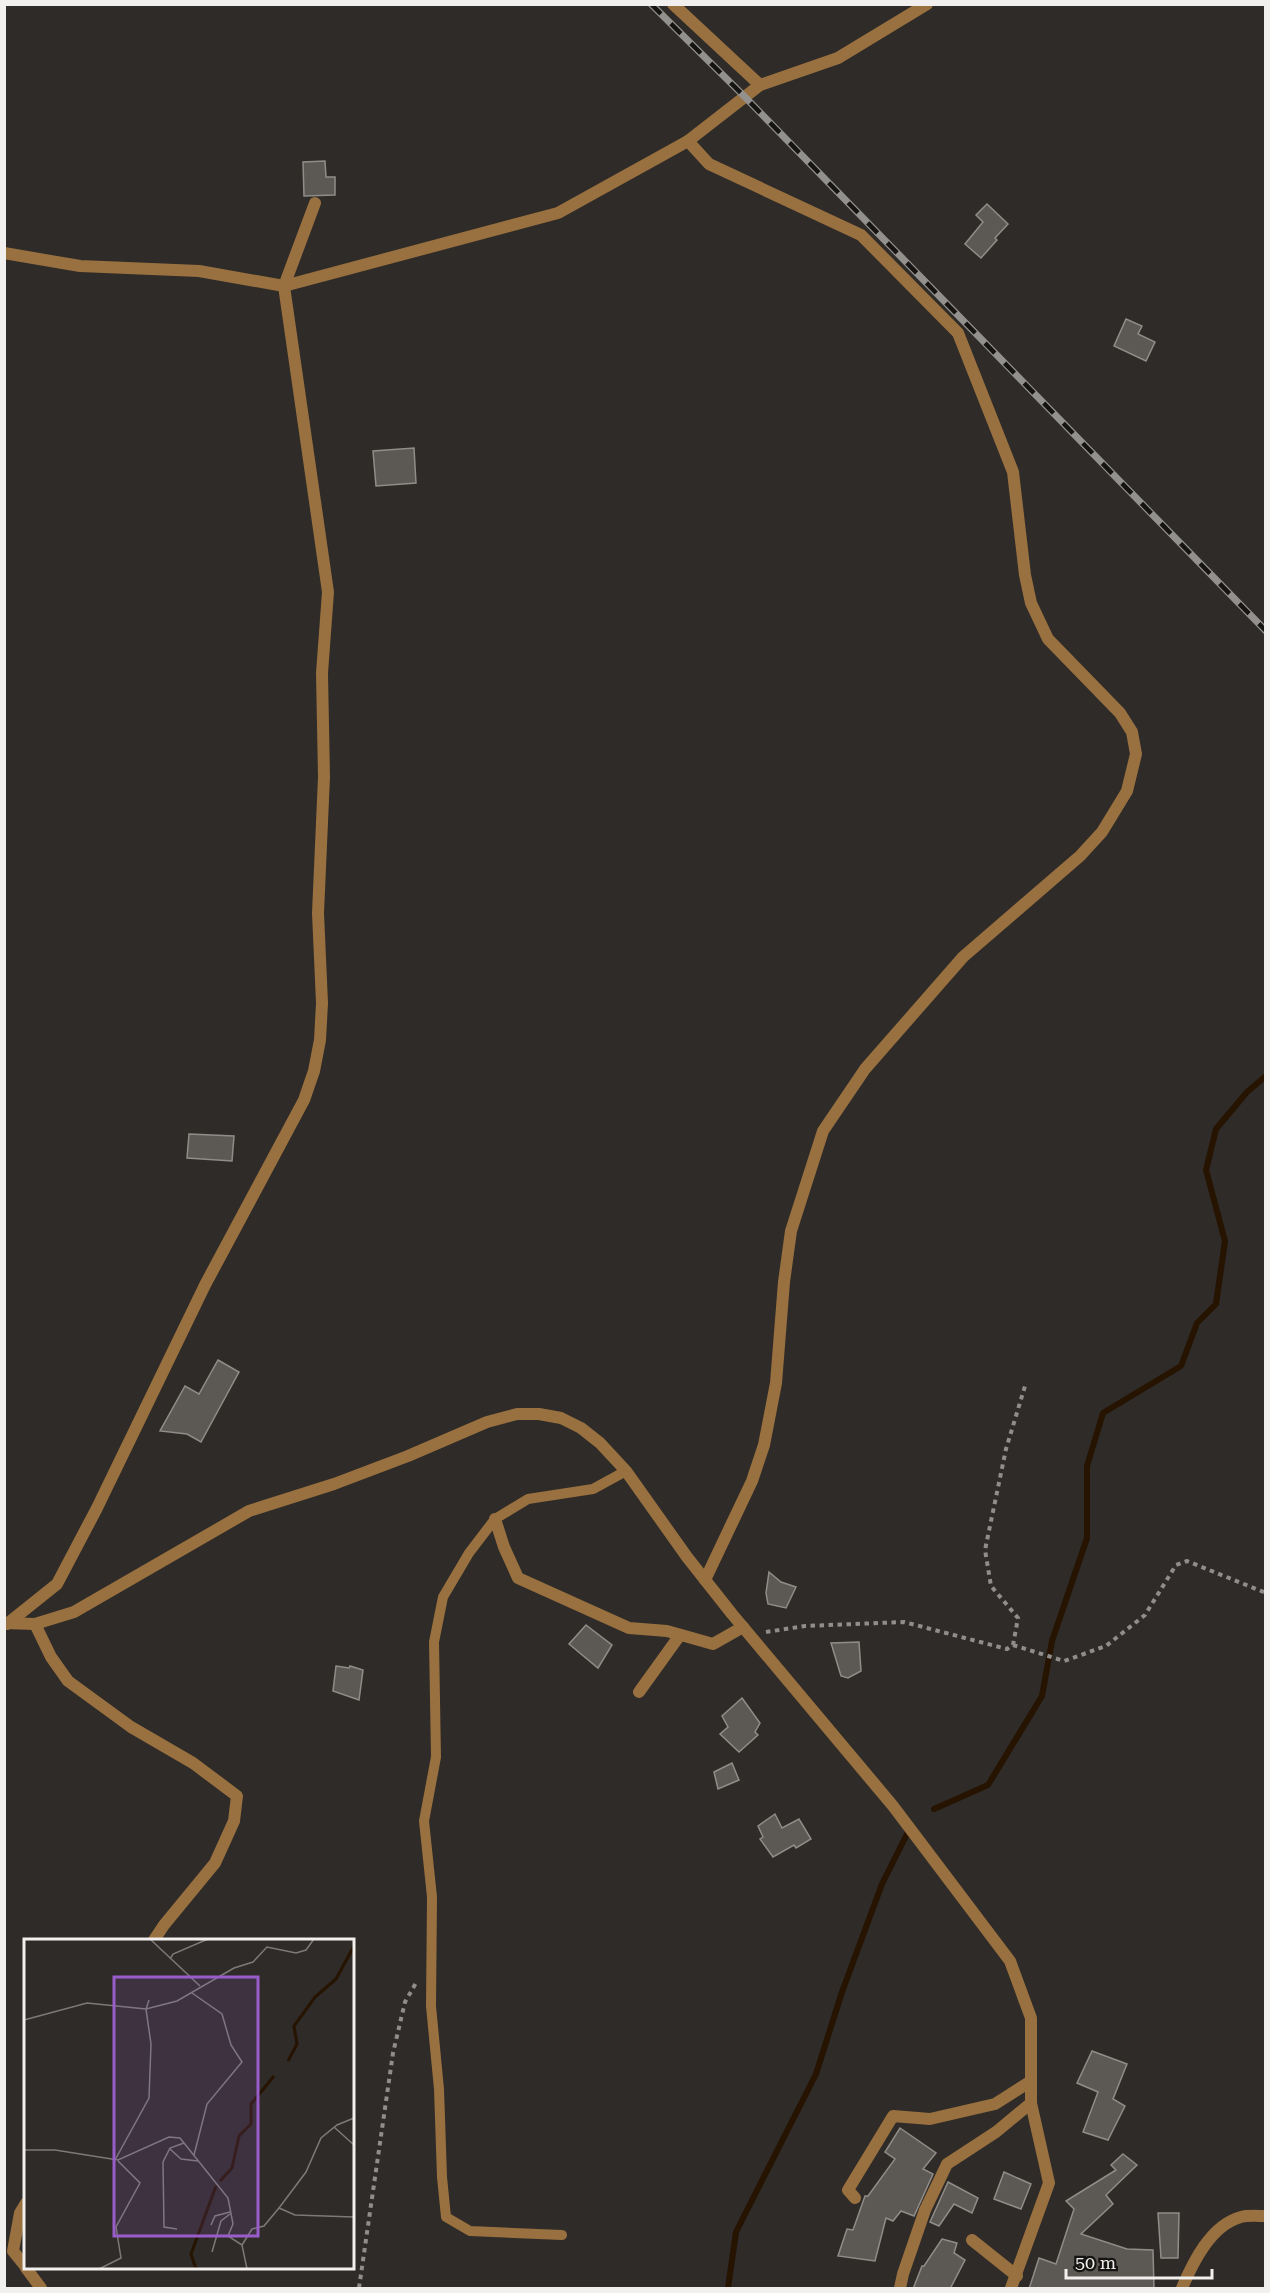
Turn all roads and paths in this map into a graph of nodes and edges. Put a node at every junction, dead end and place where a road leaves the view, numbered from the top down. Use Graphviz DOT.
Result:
graph roads {
  1 [pos="673,4"];
  2 [pos="927,4"];
  3 [pos="760,85"];
  4 [pos="688,141"];
  5 [pos="315,203"];
  6 [pos="4,253"];
  7 [pos="284,286"];
  8 [pos="1025,1386"];
  9 [pos="626,1471"];
  10 [pos="495,1519"];
  11 [pos="705,1580"];
  12 [pos="1266,1593"];
  13 [pos="6,1624"];
  14 [pos="34,1624"];
  15 [pos="746,1631"];
  16 [pos="680,1635"];
  17 [pos="1012,1646"];
  18 [pos="639,1692"];
  19 [pos="155,1939"];
  20 [pos="431,1960"];
  21 [pos="1031,2081"];
  22 [pos="1031,2103"];
  23 [pos="855,2198"];
  24 [pos="24,2206"];
  25 [pos="1266,2216"];
  26 [pos="562,2235"];
  27 [pos="972,2240"];
  28 [pos="24,2265"];
  29 [pos="27,2269"];
  30 [pos="1017,2276"];
  31 [pos="41,2289"];
  32 [pos="359,2289"];
  33 [pos="900,2289"];
  34 [pos="1011,2289"];
  35 [pos="1182,2289"];
  1 -- 3 [label="street"];
  2 -- 3 [label="street"];
  3 -- 4 [label="street"];
  4 -- 7 [label="street"];
  4 -- 11 [label="street"];
  5 -- 7 [label="street"];
  6 -- 7 [label="street"];
  7 -- 13 [label="street"];
  8 -- 17 [label="path"];
  9 -- 10 [label="lane"];
  9 -- 11 [label="street"];
  9 -- 14 [label="street"];
  10 -- 16 [label="street"];
  10 -- 20 [label="lane"];
  11 -- 15 [label="street"];
  12 -- 17 [label="path"];
  13 -- 14 [label="street"];
  14 -- 19 [label="street"];
  15 -- 16 [label="street"];
  15 -- 17 [label="path"];
  15 -- 21 [label="street"];
  16 -- 18 [label="street"];
  20 -- 26 [label="lane"];
  20 -- 32 [label="path"];
  21 -- 22 [label="street"];
  21 -- 23 [label="street"];
  22 -- 30 [label="street"];
  22 -- 33 [label="street"];
  24 -- 28 [label="street"];
  25 -- 35 [label="street"];
  27 -- 30 [label="street"];
  29 -- 31 [label="street"];
  30 -- 34 [label="street"];
}
